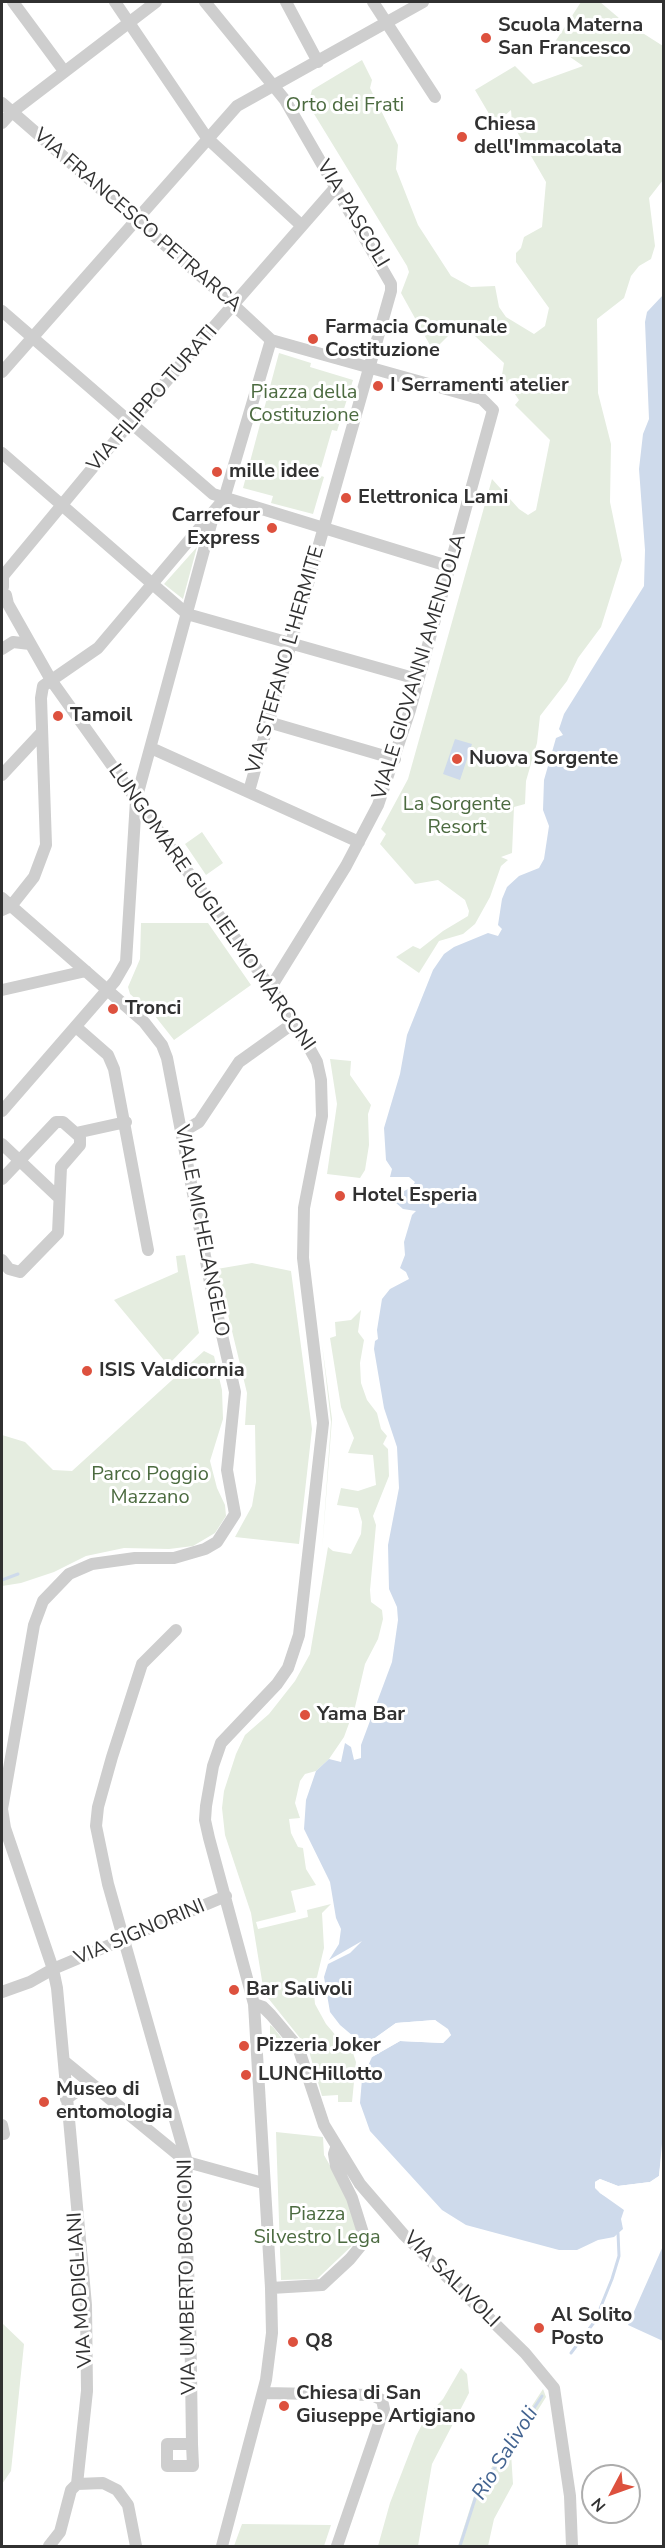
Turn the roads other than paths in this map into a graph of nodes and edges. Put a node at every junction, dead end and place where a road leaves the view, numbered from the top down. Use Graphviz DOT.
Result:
graph roads {
  1 [pos="13,2"];
  2 [pos="115,2"];
  3 [pos="156,2"];
  4 [pos="205,2"];
  5 [pos="286,2"];
  6 [pos="373,2"];
  7 [pos="423,2"];
  8 [pos="129,21"];
  9 [pos="387,23"];
  10 [pos="318,62"];
  11 [pos="64,71"];
  12 [pos="287,78"];
  13 [pos="272,86"];
  14 [pos="435,97"];
  15 [pos="285,100"];
  16 [pos="2,103"];
  17 [pos="12,112"];
  18 [pos="2,123"];
  19 [pos="207,138"];
  20 [pos="335,188"];
  21 [pos="136,219"];
  22 [pos="302,226"];
  23 [pos="235,305"];
  24 [pos="2,311"];
  25 [pos="32,338"];
  26 [pos="271,340"];
  27 [pos="369,369"];
  28 [pos="2,372"];
  29 [pos="129,424"];
  30 [pos="2,453"];
  31 [pos="224,499"];
  32 [pos="63,505"];
  33 [pos="214,513"];
  34 [pos="323,530"];
  35 [pos="451,567"];
  36 [pos="153,585"];
  37 [pos="3,592"];
  38 [pos="2,610"];
  39 [pos="187,614"];
  40 [pos="22,629"];
  41 [pos="290,642"];
  42 [pos="30,644"];
  43 [pos="2,649"];
  44 [pos="417,679"];
  45 [pos="51,680"];
  46 [pos="268,722"];
  47 [pos="42,732"];
  48 [pos="151,748"];
  49 [pos="395,759"];
  50 [pos="2,775"];
  51 [pos="249,791"];
  52 [pos="136,800"];
  53 [pos="148,816"];
  54 [pos="133,833"];
  55 [pos="359,842"];
  56 [pos="2,898"];
  57 [pos="6,908"];
  58 [pos="86,971"];
  59 [pos="271,987"];
  60 [pos="2,990"];
  61 [pos="107,990"];
  62 [pos="295,1022"];
  63 [pos="76,1027"];
  64 [pos="2,1111"];
  65 [pos="126,1122"];
  66 [pos="182,1132"];
  67 [pos="76,1133"];
  68 [pos="2,1144"];
  69 [pos="18,1160"];
  70 [pos="2,1179"];
  71 [pos="58,1197"];
  72 [pos="148,1250"];
  73 [pos="2,1260"];
  74 [pos="176,1630"];
  75 [pos="226,1896"];
  76 [pos="126,1939"];
  77 [pos="53,1969"];
  78 [pos="2,1992"];
  79 [pos="254,2004"];
  80 [pos="65,2062"];
  81 [pos="98,2090"];
  82 [pos="66,2099"];
  83 [pos="336,2148"];
  84 [pos="187,2162"];
  85 [pos="263,2184"];
  86 [pos="271,2288"];
  87 [pos="264,2393"];
  88 [pos="192,2444"];
  89 [pos="77,2484"];
  90 [pos="49,2547"];
  91 [pos="136,2547"];
  92 [pos="222,2547"];
  93 [pos="337,2547"];
  94 [pos="572,2547"];
  1 -- 11 [label="street"];
  2 -- 8 [label="street"];
  3 -- 8 [label="street"];
  4 -- 13 [label="street, VIA PASCOLI"];
  5 -- 10 [label="street"];
  6 -- 9 [label="street"];
  7 -- 9 [label="street"];
  8 -- 11 [label="street"];
  8 -- 19 [label="street"];
  9 -- 10 [label="street"];
  9 -- 14 [label="street"];
  10 -- 12 [label="street"];
  11 -- 17 [label="street"];
  12 -- 13 [label="street"];
  12 -- 15 [label="street"];
  13 -- 15 [label="street, VIA PASCOLI"];
  13 -- 19 [label="street"];
  15 -- 20 [label="street, VIA PASCOLI"];
  16 -- 17 [label="street, VIA FRANCESCO PETRARCA"];
  17 -- 18 [label="street"];
  17 -- 21 [label="street, VIA FRANCESCO PETRARCA"];
  19 -- 21 [label="street"];
  19 -- 22 [label="street"];
  20 -- 22 [label="street, VIA FILIPPO TURATI"];
  20 -- 27 [label="street, VIA PASCOLI"];
  21 -- 23 [label="street, VIA FRANCESCO PETRARCA"];
  21 -- 25 [label="street"];
  22 -- 23 [label="street, VIA FILIPPO TURATI"];
  23 -- 26 [label="street, VIA FRANCESCO PETRARCA"];
  23 -- 29 [label="street, VIA FILIPPO TURATI"];
  24 -- 25 [label="street"];
  25 -- 28 [label="street"];
  25 -- 29 [label="street"];
  26 -- 27 [label="street"];
  26 -- 31 [label="street"];
  27 -- 34 [label="street"];
  27 -- 35 [label="street, VIALE GIOVANNI AMENDOLA"];
  29 -- 31 [label="street"];
  29 -- 32 [label="street, VIA FILIPPO TURATI"];
  30 -- 32 [label="street"];
  31 -- 33 [label="street"];
  31 -- 34 [label="street"];
  32 -- 36 [label="street"];
  32 -- 37 [label="street, VIA FILIPPO TURATI"];
  33 -- 36 [label="street"];
  33 -- 39 [label="street"];
  34 -- 35 [label="street"];
  34 -- 41 [label="street, VIA STEFANO L'HERMITE"];
  35 -- 44 [label="street, VIALE GIOVANNI AMENDOLA"];
  36 -- 39 [label="street"];
  36 -- 45 [label="street"];
  37 -- 40 [label="street, LUNGOMARE GUGLIELMO MARCONI"];
  38 -- 40 [label="street"];
  39 -- 41 [label="street"];
  39 -- 48 [label="street"];
  40 -- 42 [label="street, LUNGOMARE GUGLIELMO MARCONI"];
  41 -- 44 [label="street"];
  41 -- 46 [label="street, VIA STEFANO L'HERMITE"];
  42 -- 43 [label="street"];
  42 -- 45 [label="street, LUNGOMARE GUGLIELMO MARCONI"];
  44 -- 49 [label="street, VIALE GIOVANNI AMENDOLA"];
  45 -- 47 [label="street"];
  45 -- 52 [label="street, LUNGOMARE GUGLIELMO MARCONI"];
  46 -- 49 [label="street"];
  46 -- 51 [label="street, VIA STEFANO L'HERMITE"];
  47 -- 50 [label="street"];
  47 -- 57 [label="street"];
  48 -- 51 [label="street"];
  48 -- 52 [label="street"];
  49 -- 55 [label="street, VIALE GIOVANNI AMENDOLA"];
  51 -- 55 [label="street"];
  52 -- 53 [label="street, LUNGOMARE GUGLIELMO MARCONI"];
  52 -- 54 [label="street"];
  53 -- 54 [label="street"];
  53 -- 59 [label="street, LUNGOMARE GUGLIELMO MARCONI"];
  54 -- 61 [label="street"];
  55 -- 59 [label="street, VIALE GIOVANNI AMENDOLA"];
  56 -- 57 [label="street, VIALE MICHELANGELO"];
  57 -- 58 [label="street, VIALE MICHELANGELO"];
  58 -- 60 [label="street"];
  58 -- 61 [label="street, VIALE MICHELANGELO"];
  59 -- 62 [label="street, LUNGOMARE GUGLIELMO MARCONI"];
  61 -- 63 [label="street"];
  61 -- 66 [label="street, VIALE MICHELANGELO"];
  62 -- 66 [label="street"];
  62 -- 75 [label="street, LUNGOMARE GUGLIELMO MARCONI"];
  63 -- 64 [label="street"];
  63 -- 65 [label="street"];
  65 -- 67 [label="street"];
  65 -- 72 [label="street"];
  66 -- 77 [label="street, VIALE MICHELANGELO"];
  67 -- 69 [label="street"];
  67 -- 71 [label="street"];
  68 -- 69 [label="street"];
  69 -- 70 [label="street"];
  69 -- 71 [label="street"];
  71 -- 73 [label="street"];
  74 -- 76 [label="street, VIA UMBERTO BOCCIONI"];
  75 -- 76 [label="street, VIA SIGNORINI"];
  75 -- 79 [label="street, LUNGOMARE GUGLIELMO MARCONI"];
  76 -- 77 [label="street, VIA SIGNORINI"];
  76 -- 84 [label="street, VIA UMBERTO BOCCIONI"];
  77 -- 78 [label="street, VIA SIGNORINI"];
  77 -- 80 [label="street, VIALE MICHELANGELO"];
  79 -- 83 [label="street, VIA SALIVOLI"];
  79 -- 85 [label="street, LUNGOMARE GUGLIELMO MARCONI"];
  80 -- 81 [label="street"];
  80 -- 82 [label="street, VIALE MICHELANGELO"];
  81 -- 82 [label="street"];
  81 -- 84 [label="street"];
  82 -- 89 [label="street, VIA MODIGLIANI"];
  83 -- 86 [label="street"];
  83 -- 94 [label="street, VIA SALIVOLI"];
  84 -- 85 [label="street"];
  84 -- 88 [label="street, VIA UMBERTO BOCCIONI"];
  85 -- 86 [label="street, LUNGOMARE GUGLIELMO MARCONI"];
  86 -- 87 [label="street, LUNGOMARE GUGLIELMO MARCONI"];
  87 -- 92 [label="street, LUNGOMARE GUGLIELMO MARCONI"];
  87 -- 93 [label="street"];
  89 -- 90 [label="street, VIA MODIGLIANI"];
  89 -- 91 [label="street"];
}
